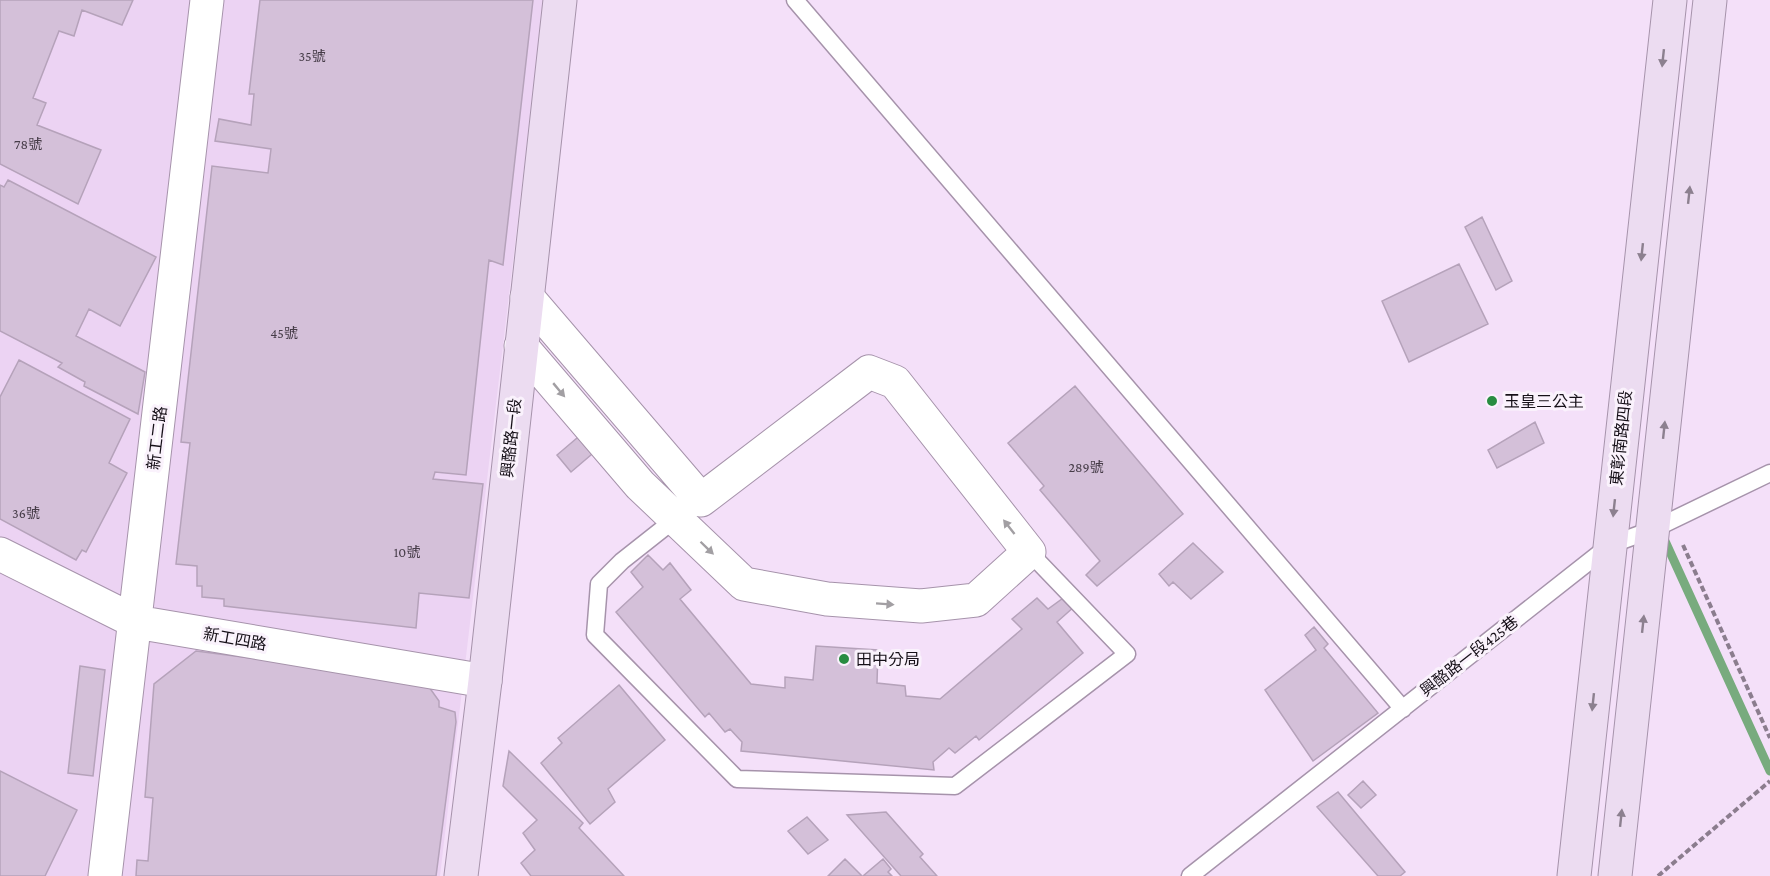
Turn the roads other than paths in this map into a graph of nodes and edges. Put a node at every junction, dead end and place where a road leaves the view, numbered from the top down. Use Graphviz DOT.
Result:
graph roads {
  1 [pos="207,0"];
  2 [pos="560,0"];
  3 [pos="795,0"];
  4 [pos="1670,0"];
  5 [pos="1710,0"];
  6 [pos="527,297"];
  7 [pos="521,345"];
  8 [pos="1770,473"];
  9 [pos="688,509"];
  10 [pos="1663,525"];
  11 [pos="1610,545"];
  12 [pos="1029,552"];
  13 [pos="0,554"];
  14 [pos="136,622"];
  15 [pos="484,681"];
  16 [pos="1403,709"];
  17 [pos="105,876"];
  18 [pos="461,876"];
  19 [pos="1190,876"];
  20 [pos="1574,876"];
  21 [pos="1615,876"];
  1 -- 14 [label="street, 新工二路"];
  2 -- 6 [label="street, 興酪路一段"];
  3 -- 16 [label="lane"];
  4 -- 11 [label="street, 東彰南路四段, one-way"];
  10 -- 5 [label="street, one-way"];
  6 -- 7 [label="street, 興酪路一段"];
  6 -- 9 [label="street"];
  7 -- 9 [label="street, one-way"];
  7 -- 15 [label="street, 興酪路一段"];
  8 -- 10 [label="lane, 興酪路一段425巷"];
  9 -- 12 [label="street, one-way"];
  12 -- 9 [label="street, one-way"];
  9 -- 12 [label="lane"];
  10 -- 11 [label="lane, 興酪路一段425巷"];
  21 -- 10 [label="street, one-way"];
  11 -- 16 [label="lane, 興酪路一段425巷"];
  11 -- 20 [label="street, 東彰南路四段, one-way"];
  13 -- 14 [label="street, 新工四路"];
  14 -- 15 [label="street, 新工四路"];
  14 -- 17 [label="street, 新工二路"];
  15 -- 18 [label="street, 興酪路一段"];
  16 -- 19 [label="lane, 興酪路一段425巷"];
}
